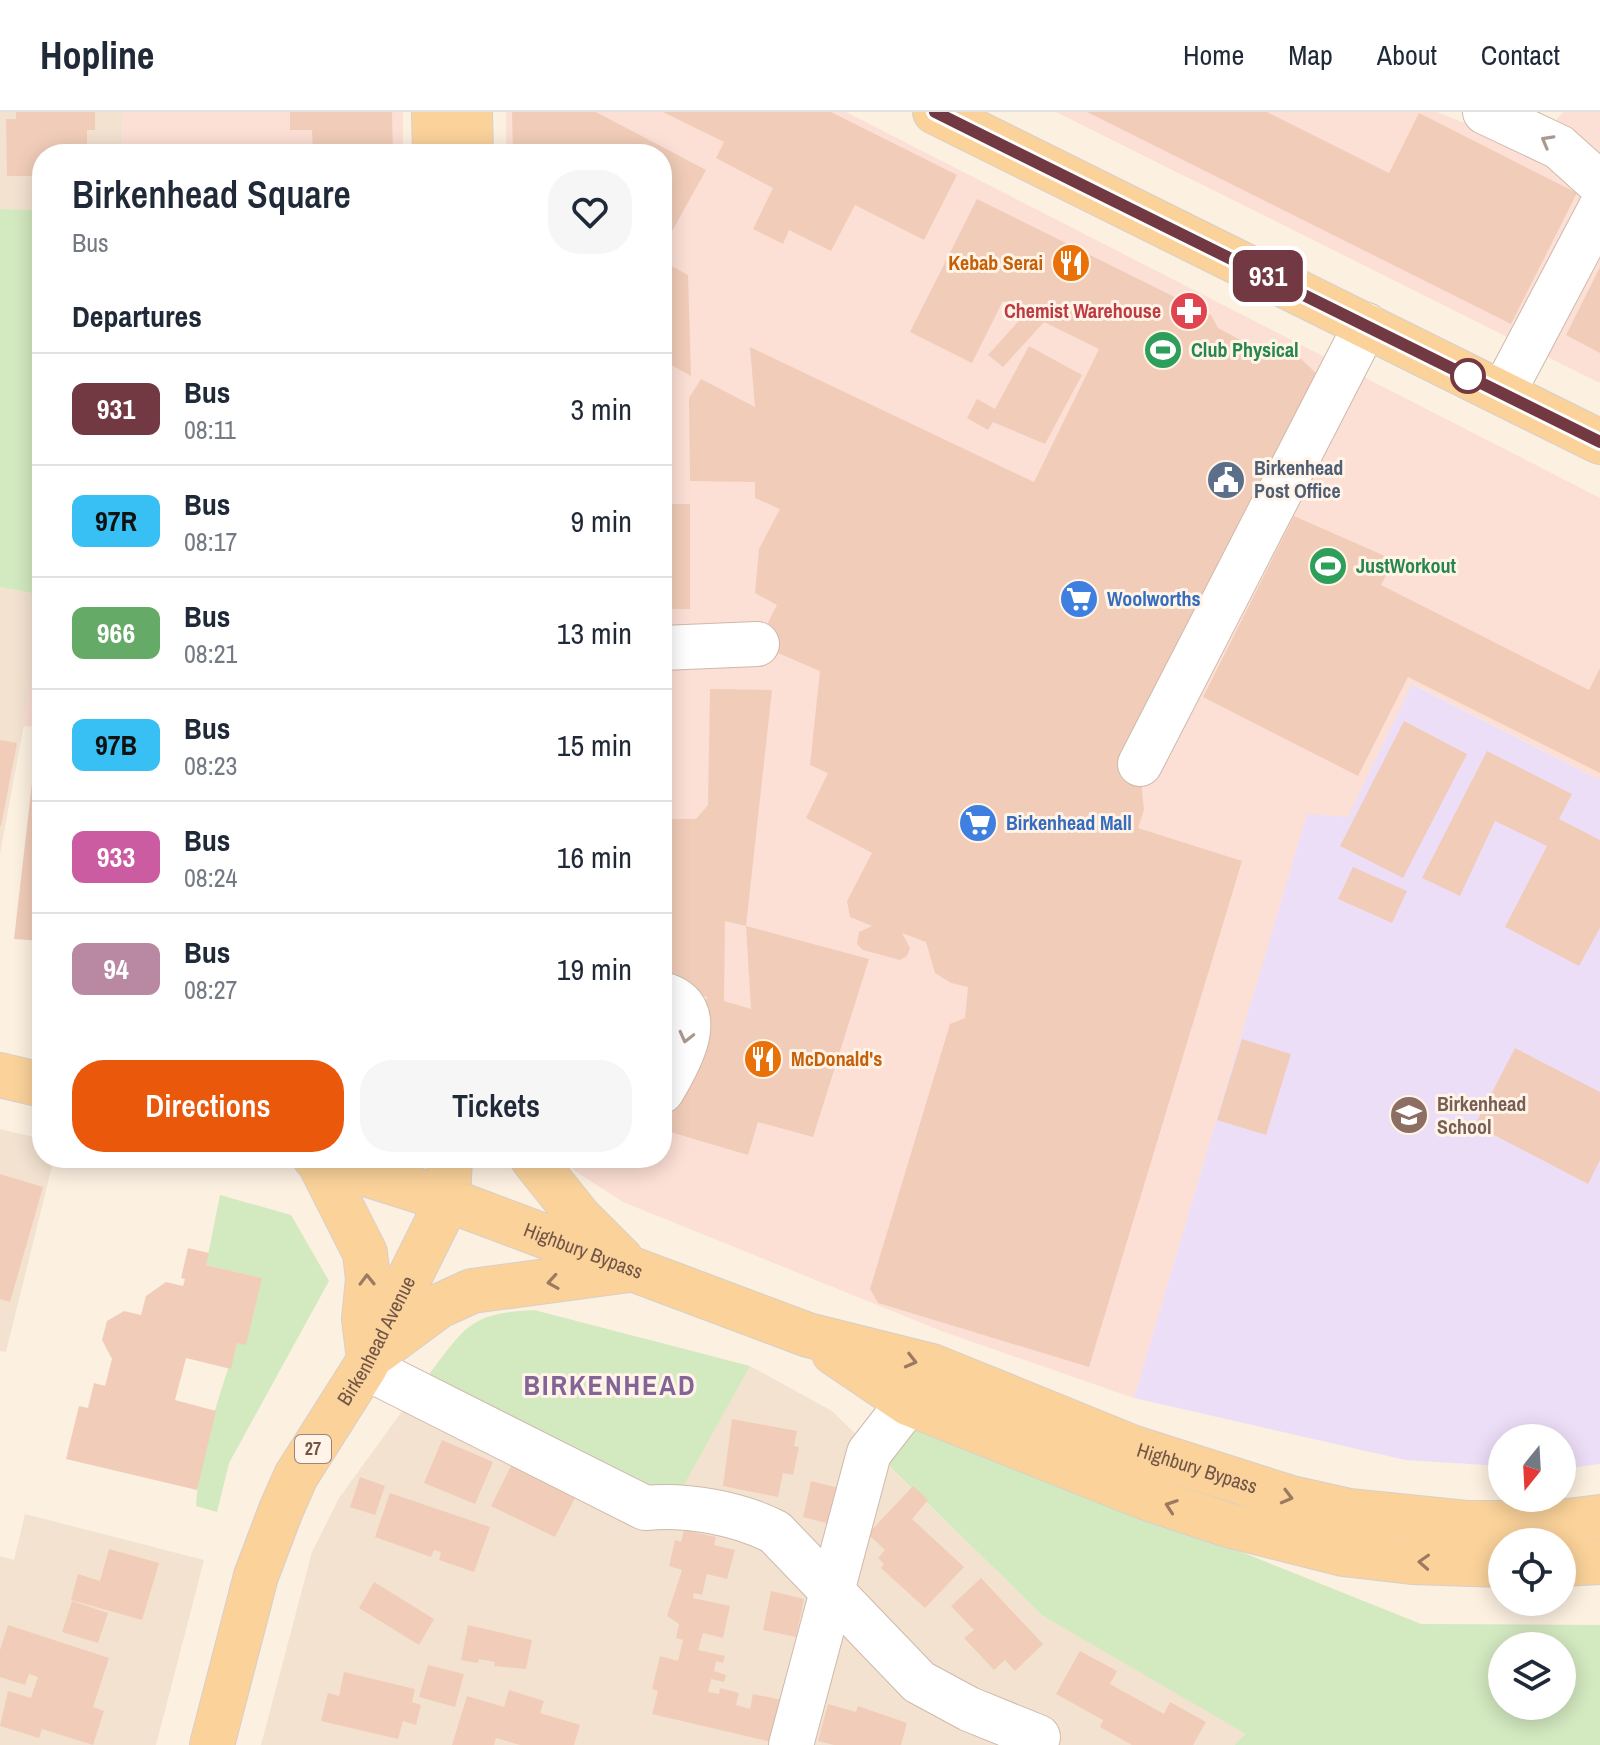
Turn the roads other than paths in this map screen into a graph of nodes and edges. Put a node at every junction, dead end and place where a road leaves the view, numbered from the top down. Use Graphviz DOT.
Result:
graph roads {
  1 [pos="434,112"];
  2 [pos="470,112"];
  3 [pos="935,112"];
  4 [pos="1485,112"];
  5 [pos="435,144"];
  6 [pos="471,144"];
  7 [pos="1600,184"];
  8 [pos="1600,209"];
  9 [pos="1366,325"];
  10 [pos="1503,393"];
  11 [pos="1600,442"];
  12 [pos="757,644"];
  13 [pos="672,648"];
  14 [pos="1140,764"];
  15 [pos="672,997"];
  16 [pos="672,1074"];
  17 [pos="0,1075"];
  18 [pos="32,1083"];
  19 [pos="322,1168"];
  20 [pos="380,1168"];
  21 [pos="540,1168"];
  22 [pos="449,1179"];
  23 [pos="631,1270"];
  24 [pos="808,1335"];
  25 [pos="367,1362"];
  26 [pos="908,1403"];
  27 [pos="1600,1517"];
  28 [pos="1600,1562"];
  29 [pos="1576,1563"];
  30 [pos="1488,1565"];
  31 [pos="832,1591"];
  32 [pos="1038,1737"];
  33 [pos="212,1745"];
  34 [pos="791,1745"];
  1 -- 5 [label="main road"];
  2 -- 6 [label="main road"];
  3 -- 9 [label="main road"];
  7 -- 4 [label="street, one-way"];
  8 -- 10 [label="street"];
  9 -- 10 [label="main road"];
  9 -- 14 [label="street"];
  10 -- 11 [label="main road"];
  12 -- 13 [label="street"];
  15 -- 16 [label="street, one-way"];
  17 -- 18 [label="main road"];
  25 -- 19 [label="main road, one-way"];
  20 -- 22 [label="main road, Highbury Bypass"];
  21 -- 23 [label="main road"];
  22 -- 23 [label="main road, Highbury Bypass"];
  22 -- 25 [label="main road, Birkenhead Avenue / 27"];
  23 -- 24 [label="main road, Highbury Bypass"];
  23 -- 25 [label="main road, one-way"];
  24 -- 26 [label="main road, Highbury Bypass"];
  24 -- 27 [label="main road, Highbury Bypass, one-way"];
  25 -- 31 [label="street"];
  25 -- 33 [label="main road, Birkenhead Avenue / 27"];
  30 -- 26 [label="main road, Highbury Bypass, one-way"];
  26 -- 31 [label="street"];
  28 -- 29 [label="main road"];
  31 -- 32 [label="street"];
  31 -- 34 [label="street"];
}
